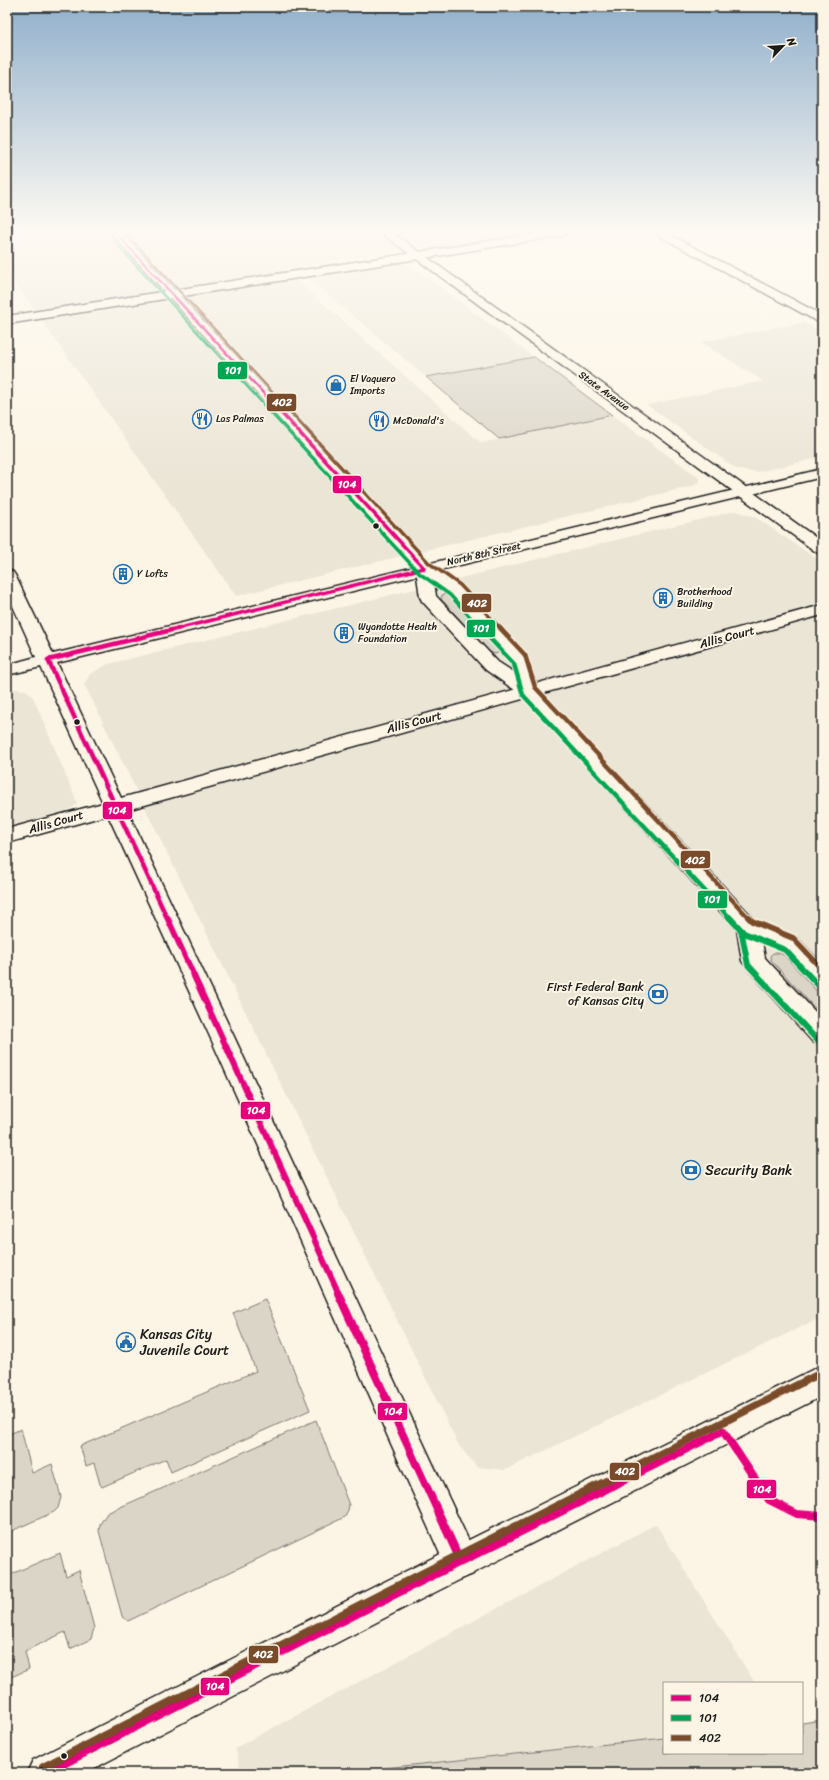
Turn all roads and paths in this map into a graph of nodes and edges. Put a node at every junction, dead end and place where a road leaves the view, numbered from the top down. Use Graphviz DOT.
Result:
graph roads {
  1 [pos="31,316"];
  2 [pos="192,316"];
  3 [pos="500,316"];
  4 [pos="7,320"];
  5 [pos="822,473"];
  6 [pos="743,492"];
  7 [pos="822,549"];
  8 [pos="424,568"];
  9 [pos="7,575"];
  10 [pos="822,610"];
  11 [pos="48,660"];
  12 [pos="7,670"];
  13 [pos="529,691"];
  14 [pos="114,805"];
  15 [pos="7,836"];
  16 [pos="748,927"];
  17 [pos="822,980"];
  18 [pos="822,1035"];
  19 [pos="822,1380"];
  20 [pos="461,1562"];
  21 [pos="46,1773"];
  1 -- 4 [label="street"];
  2 -- 8 [label="street"];
  3 -- 6 [label="street, State Avenue"];
  5 -- 6 [label="street, North 8th Street"];
  6 -- 7 [label="street, State Avenue"];
  6 -- 8 [label="street, North 8th Street"];
  8 -- 11 [label="street, North 8th Street"];
  8 -- 13 [label="street"];
  8 -- 13 [label="street"];
  9 -- 11 [label="street"];
  10 -- 13 [label="street, Allis Court"];
  11 -- 12 [label="street, North 8th Street"];
  11 -- 14 [label="street"];
  13 -- 14 [label="street, Allis Court"];
  13 -- 16 [label="street"];
  14 -- 15 [label="street, Allis Court"];
  14 -- 20 [label="street"];
  16 -- 17 [label="street"];
  16 -- 18 [label="street"];
  19 -- 20 [label="street"];
  20 -- 21 [label="street"];
}
